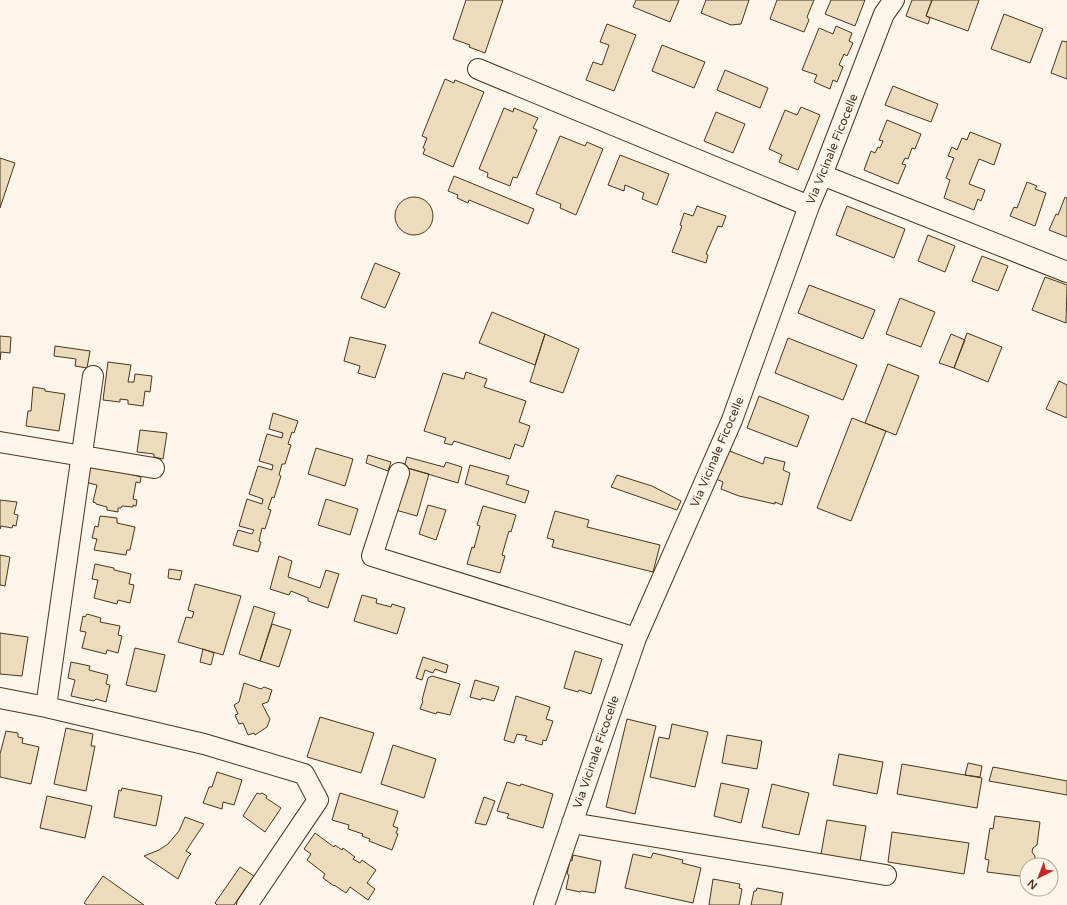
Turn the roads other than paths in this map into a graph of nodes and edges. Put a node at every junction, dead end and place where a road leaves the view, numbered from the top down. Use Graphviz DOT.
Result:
graph roads {
  1 [pos="894,0"];
  2 [pos="478,69"];
  3 [pos="822,175"];
  4 [pos="809,206"];
  5 [pos="1067,272"];
  6 [pos="94,376"];
  7 [pos="0,442"];
  8 [pos="82,456"];
  9 [pos="154,468"];
  10 [pos="399,473"];
  11 [pos="636,638"];
  12 [pos="0,698"];
  13 [pos="46,707"];
  14 [pos="572,823"];
  15 [pos="886,875"];
  16 [pos="247,905"];
  17 [pos="544,905"];
  1 -- 3 [label="street, Via Vicinale Ficocelle"];
  2 -- 4 [label="street"];
  3 -- 4 [label="street, Via Vicinale Ficocelle"];
  3 -- 5 [label="street"];
  4 -- 11 [label="street, Via Vicinale Ficocelle"];
  6 -- 8 [label="street"];
  7 -- 8 [label="street"];
  8 -- 9 [label="street"];
  8 -- 13 [label="street"];
  10 -- 11 [label="street"];
  11 -- 14 [label="street, Via Vicinale Ficocelle"];
  12 -- 13 [label="street"];
  13 -- 16 [label="street"];
  14 -- 15 [label="street"];
  14 -- 17 [label="street, Via Vicinale Ficocelle"];
}
